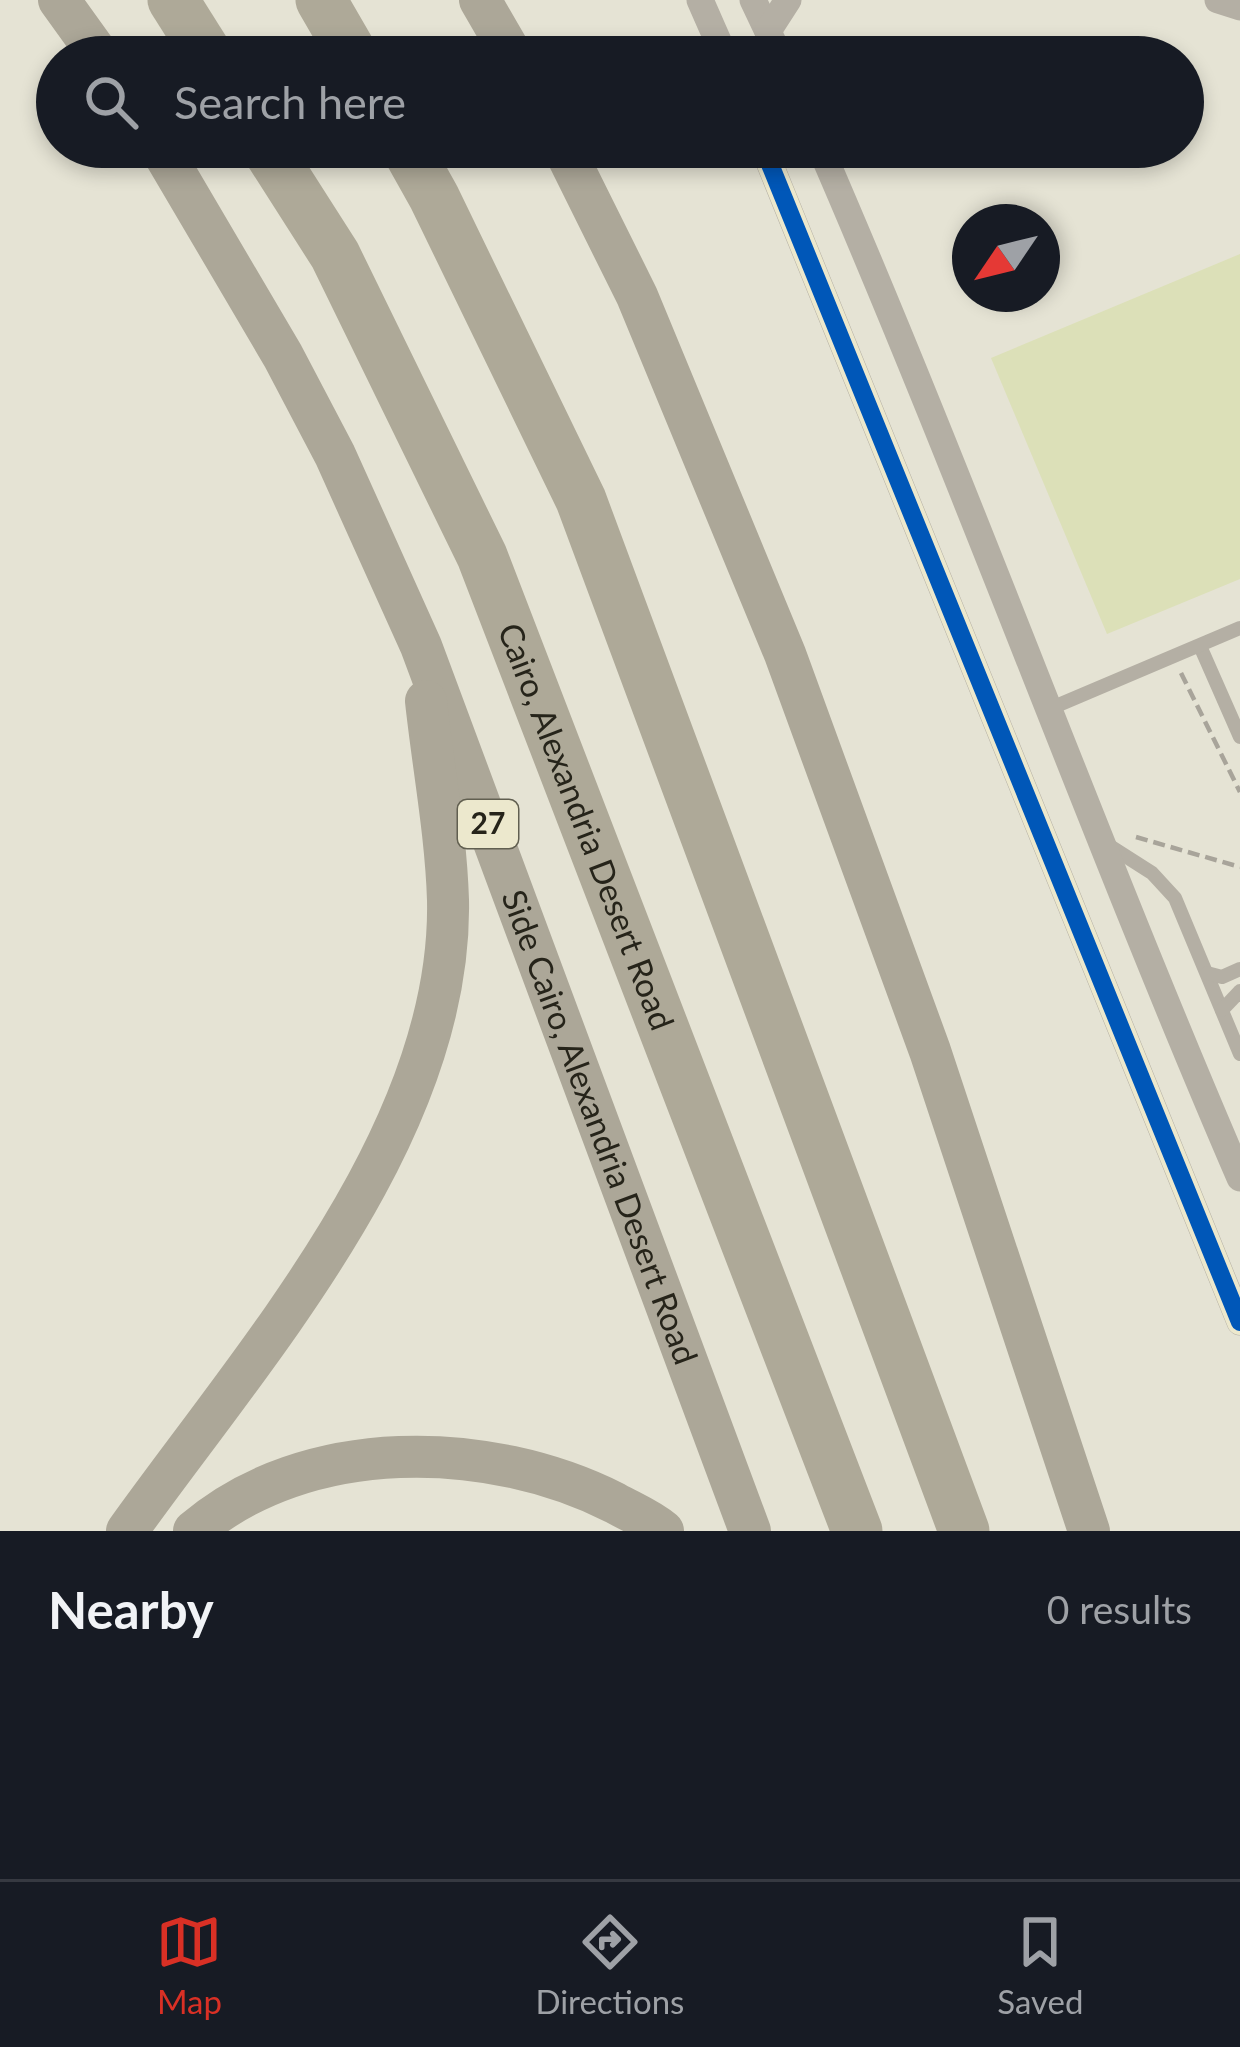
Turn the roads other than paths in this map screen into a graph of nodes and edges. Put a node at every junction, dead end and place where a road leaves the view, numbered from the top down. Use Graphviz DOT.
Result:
graph roads {
  1 [pos="59,0"];
  2 [pos="173,0"];
  3 [pos="321,0"];
  4 [pos="480,0"];
  5 [pos="700,0"];
  6 [pos="753,0"];
  7 [pos="788,0"];
  8 [pos="1218,0"];
  9 [pos="1240,7"];
  10 [pos="768,31"];
  11 [pos="85,36"];
  12 [pos="196,36"];
  13 [pos="342,36"];
  14 [pos="501,36"];
  15 [pos="716,36"];
  16 [pos="770,36"];
  17 [pos="173,168"];
  18 [pos="279,168"];
  19 [pos="418,168"];
  20 [pos="574,168"];
  21 [pos="772,168"];
  22 [pos="829,168"];
  23 [pos="878,280"];
  24 [pos="826,297"];
  25 [pos="1240,628"];
  26 [pos="421,646"];
  27 [pos="1200,646"];
  28 [pos="1049,709"];
  29 [pos="1240,737"];
  30 [pos="1102,841"];
  31 [pos="1052,862"];
  32 [pos="1240,969"];
  33 [pos="1207,973"];
  34 [pos="1240,991"];
  35 [pos="1222,1010"];
  36 [pos="1240,1054"];
  37 [pos="1240,1178"];
  38 [pos="1240,1322"];
  39 [pos="1073,1486"];
  40 [pos="127,1531"];
  41 [pos="194,1531"];
  42 [pos="662,1531"];
  43 [pos="751,1531"];
  44 [pos="857,1531"];
  45 [pos="964,1531"];
  46 [pos="1089,1531"];
  47 [pos="1099,1531"];
  1 -- 11 [label="main road"];
  2 -- 12 [label="highway"];
  3 -- 13 [label="highway"];
  4 -- 14 [label="main road"];
  5 -- 15 [label="street"];
  6 -- 10 [label="street"];
  7 -- 10 [label="street"];
  8 -- 9 [label="street"];
  10 -- 16 [label="street"];
  17 -- 26 [label="main road, Side Cairo, Alexandria Desert Road / 27"];
  18 -- 44 [label="highway, Cairo, Alexandria Desert Road"];
  19 -- 45 [label="highway"];
  20 -- 39 [label="main road"];
  21 -- 24 [label="street"];
  22 -- 23 [label="street"];
  23 -- 24 [label="street"];
  23 -- 28 [label="street"];
  24 -- 31 [label="street"];
  25 -- 27 [label="lane"];
  26 -- 40 [label="main road"];
  26 -- 43 [label="main road, Side Cairo, Alexandria Desert Road / 27"];
  27 -- 28 [label="lane"];
  27 -- 29 [label="lane"];
  28 -- 30 [label="street"];
  30 -- 31 [label="street"];
  30 -- 33 [label="lane"];
  30 -- 37 [label="street"];
  31 -- 38 [label="street"];
  32 -- 33 [label="lane"];
  33 -- 35 [label="lane"];
  34 -- 35 [label="lane"];
  35 -- 36 [label="lane"];
  39 -- 46 [label="main road"];
  39 -- 47 [label="main road"];
  41 -- 42 [label="main road"];
}
